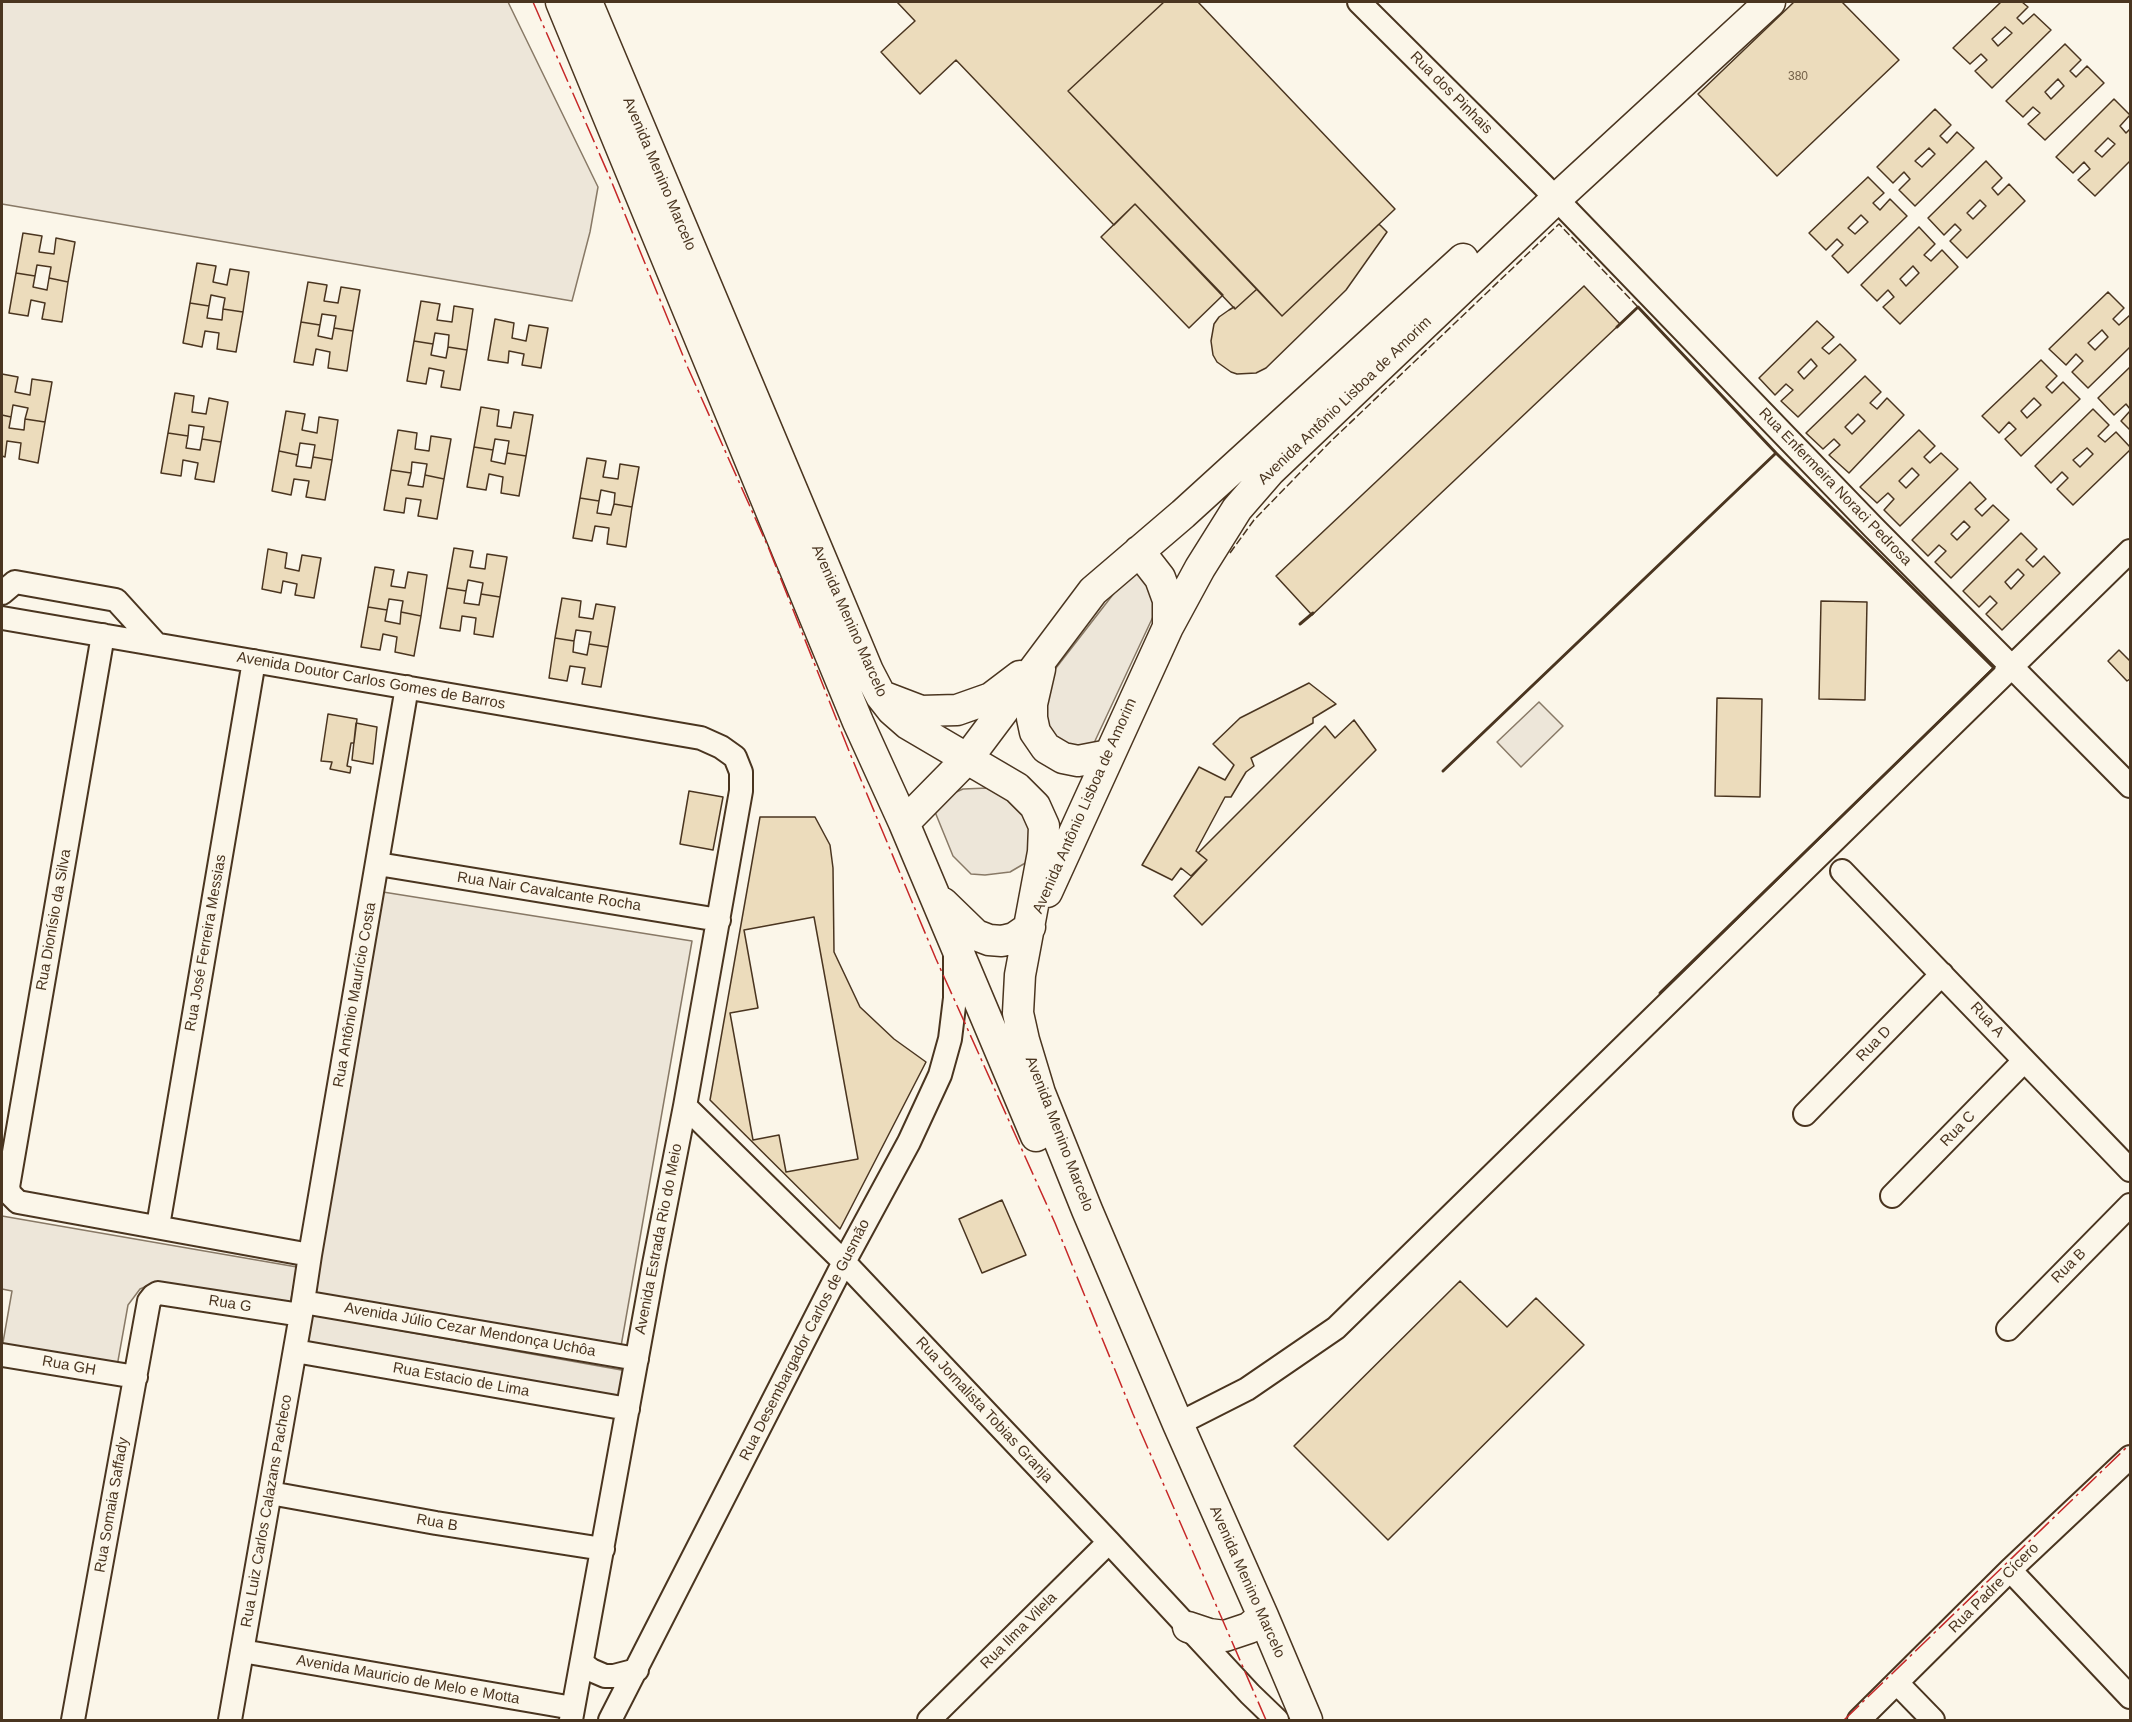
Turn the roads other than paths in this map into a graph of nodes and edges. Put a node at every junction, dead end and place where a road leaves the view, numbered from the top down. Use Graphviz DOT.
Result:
graph roads {
  1 [pos="561,2"];
  2 [pos="587,2"];
  3 [pos="1359,2"];
  4 [pos="1740,2"];
  5 [pos="1770,2"];
  6 [pos="1549,192"];
  7 [pos="2130,550"];
  8 [pos="1139,551"];
  9 [pos="15,582"];
  10 [pos="2,618"];
  11 [pos="1168,627"];
  12 [pos="103,635"];
  13 [pos="156,644"];
  14 [pos="1047,654"];
  15 [pos="254,661"];
  16 [pos="2013,666"];
  17 [pos="407,687"];
  18 [pos="881,696"];
  19 [pos="1109,755"];
  20 [pos="735,757"];
  21 [pos="967,759"];
  22 [pos="2130,786"];
  23 [pos="904,824"];
  24 [pos="378,864"];
  25 [pos="1842,871"];
  26 [pos="934,895"];
  27 [pos="719,920"];
  28 [pos="1030,927"];
  29 [pos="955,947"];
  30 [pos="1942,974"];
  31 [pos="2024,1061"];
  32 [pos="685,1106"];
  33 [pos="1805,1114"];
  34 [pos="2130,1170"];
  35 [pos="1892,1196"];
  36 [pos="2130,1205"];
  37 [pos="158,1226"];
  38 [pos="310,1255"];
  39 [pos="844,1262"];
  40 [pos="158,1293"];
  41 [pos="302,1309"];
  42 [pos="2008,1329"];
  43 [pos="295,1351"];
  44 [pos="2,1354"];
  45 [pos="637,1359"];
  46 [pos="136,1377"];
  47 [pos="628,1409"];
  48 [pos="1178,1424"];
  49 [pos="2128,1462"];
  50 [pos="270,1493"];
  51 [pos="1109,1542"];
  52 [pos="603,1549"];
  53 [pos="2010,1570"];
  54 [pos="1256,1622"];
  55 [pos="1188,1627"];
  56 [pos="242,1652"];
  57 [pos="582,1663"];
  58 [pos="636,1670"];
  59 [pos="1898,1683"];
  60 [pos="2130,1697"];
  61 [pos="572,1714"];
  62 [pos="73,1720"];
  63 [pos="230,1720"];
  64 [pos="610,1720"];
  65 [pos="929,1720"];
  66 [pos="1277,1720"];
  67 [pos="1286,1720"];
  68 [pos="1307,1720"];
  69 [pos="1859,1720"];
  70 [pos="1933,1720"];
  1 -- 23 [label="main road, Avenida Menino Marcelo"];
  2 -- 18 [label="main road, Avenida Menino Marcelo"];
  3 -- 6 [label="street, Rua dos Pinhais"];
  4 -- 6 [label="main road, Avenida Antônio Lisboa de Amorim"];
  5 -- 6 [label="main road, Avenida Antônio Lisboa de Amorim"];
  6 -- 8 [label="main road, Avenida Antônio Lisboa de Amorim"];
  6 -- 11 [label="main road, Avenida Antônio Lisboa de Amorim"];
  6 -- 16 [label="street, Rua Enfermeira Noraci Pedrosa"];
  7 -- 16 [label="street"];
  8 -- 11 [label="main road"];
  8 -- 14 [label="main road, Avenida Antônio Lisboa de Amorim"];
  9 -- 13 [label="street"];
  10 -- 12 [label="street, Avenida Doutor Carlos Gomes de Barros"];
  11 -- 19 [label="main road, Avenida Antônio Lisboa de Amorim"];
  12 -- 13 [label="street, Avenida Doutor Carlos Gomes de Barros"];
  12 -- 37 [label="street, Rua Dionísio da Silva"];
  13 -- 15 [label="street, Avenida Doutor Carlos Gomes de Barros"];
  14 -- 18 [label="main road"];
  14 -- 19 [label="main road"];
  14 -- 21 [label="main road, Avenida Antônio Lisboa de Amorim"];
  15 -- 17 [label="street, Avenida Doutor Carlos Gomes de Barros"];
  15 -- 37 [label="street, Rua José Ferreira Messias"];
  16 -- 22 [label="street, Rua Enfermeira Noraci Pedrosa"];
  16 -- 48 [label="street"];
  17 -- 20 [label="street, Avenida Doutor Carlos Gomes de Barros"];
  17 -- 24 [label="street, Rua Antônio Maurício Costa"];
  18 -- 21 [label="main road, Avenida Menino Marcelo"];
  19 -- 28 [label="main road, Avenida Antônio Lisboa de Amorim"];
  20 -- 27 [label="street, Avenida Estrada Rio do Meio"];
  21 -- 23 [label="main road, Avenida Antônio Lisboa de Amorim"];
  21 -- 28 [label="main road, Avenida Menino Marcelo"];
  23 -- 26 [label="main road, Avenida Menino Marcelo"];
  24 -- 27 [label="street, Rua Nair Cavalcante Rocha"];
  24 -- 38 [label="street, Rua Antônio Maurício Costa"];
  25 -- 30 [label="street, Rua A"];
  26 -- 28 [label="main road"];
  26 -- 29 [label="main road, Avenida Menino Marcelo"];
  27 -- 32 [label="street, Avenida Estrada Rio do Meio"];
  28 -- 48 [label="main road, Avenida Menino Marcelo"];
  29 -- 39 [label="street, Rua Desembargador Carlos de Gusmão"];
  29 -- 54 [label="main road, Avenida Menino Marcelo"];
  30 -- 31 [label="street, Rua A"];
  30 -- 33 [label="street, Rua D"];
  31 -- 34 [label="street, Rua A"];
  31 -- 35 [label="street, Rua C"];
  32 -- 39 [label="street, Rua Jornalista Tobias Granja"];
  32 -- 45 [label="street, Avenida Estrada Rio do Meio"];
  36 -- 42 [label="street, Rua B"];
  37 -- 38 [label="street"];
  38 -- 41 [label="street, Rua Antônio Maurício Costa"];
  39 -- 51 [label="street, Rua Jornalista Tobias Granja"];
  39 -- 58 [label="street, Rua Desembargador Carlos de Gusmão"];
  40 -- 41 [label="street, Rua G"];
  40 -- 46 [label="street, Rua Somaia Saffady"];
  41 -- 43 [label="street, Rua Luiz Carlos Calazans Pacheco"];
  41 -- 45 [label="street, Avenida Júlio Cezar Mendonça Uchôa"];
  43 -- 47 [label="street, Rua Estacio de Lima"];
  43 -- 50 [label="street, Rua Luiz Carlos Calazans Pacheco"];
  44 -- 46 [label="street, Rua GH"];
  45 -- 47 [label="street, Avenida Estrada Rio do Meio"];
  46 -- 62 [label="street, Rua Somaia Saffady"];
  47 -- 52 [label="street, Avenida Estrada Rio do Meio"];
  48 -- 54 [label="main road, Avenida Menino Marcelo"];
  49 -- 53 [label="street, Rua Padre Cícero"];
  50 -- 52 [label="street, Rua B"];
  50 -- 56 [label="street, Rua Luiz Carlos Calazans Pacheco"];
  51 -- 55 [label="street, Rua Jornalista Tobias Granja"];
  51 -- 65 [label="street, Rua Ilma Vilela"];
  52 -- 57 [label="street, Avenida Estrada Rio do Meio"];
  53 -- 59 [label="street, Rua Padre Cícero"];
  53 -- 60 [label="street"];
  54 -- 55 [label="main road"];
  54 -- 67 [label="main road, Avenida Menino Marcelo"];
  54 -- 68 [label="main road, Avenida Menino Marcelo"];
  55 -- 66 [label="street, Rua Jornalista Tobias Granja"];
  56 -- 61 [label="street, Avenida Mauricio de Melo e Motta"];
  56 -- 63 [label="street, Rua Luiz Carlos Calazans Pacheco"];
  57 -- 58 [label="street"];
  57 -- 61 [label="street, Avenida Estrada Rio do Meio"];
  58 -- 64 [label="street, Rua Desembargador Carlos de Gusmão"];
  59 -- 69 [label="street, Rua Padre Cícero"];
  59 -- 70 [label="street"];
}
